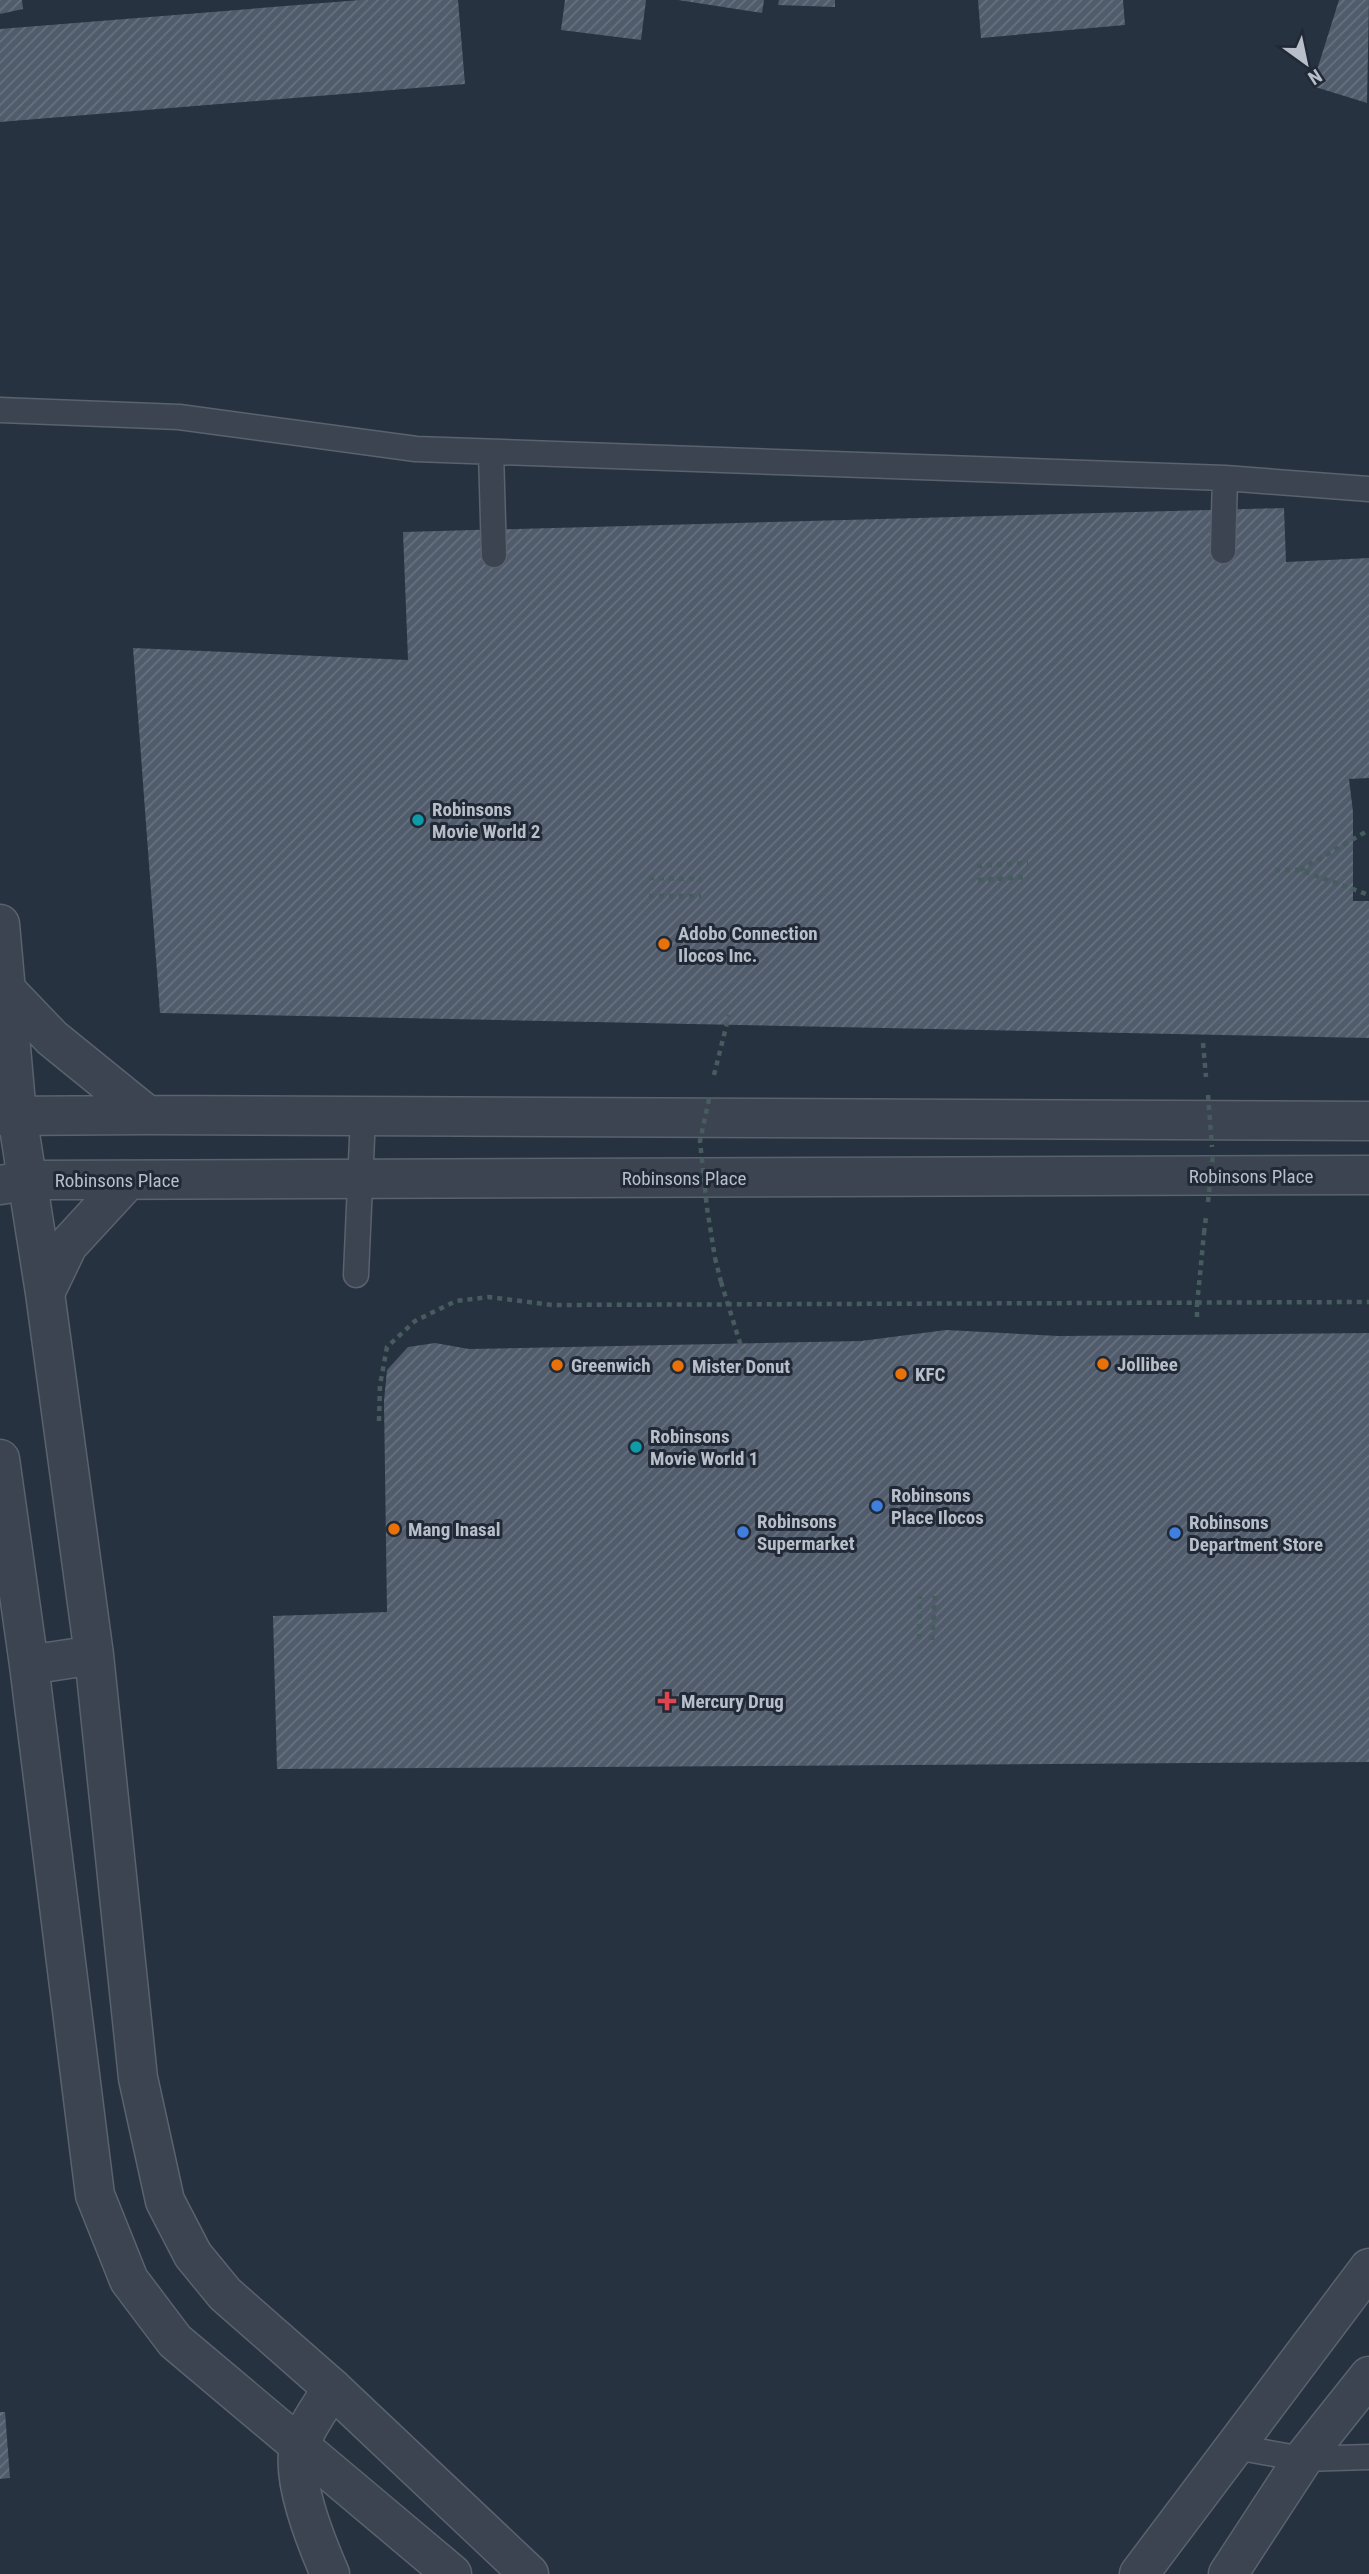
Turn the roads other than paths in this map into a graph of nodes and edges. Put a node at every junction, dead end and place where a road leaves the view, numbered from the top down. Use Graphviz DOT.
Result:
graph roads {
  1 [pos="0,410"];
  2 [pos="491,453"];
  3 [pos="1225,478"];
  4 [pos="1369,489"];
  5 [pos="1223,551"];
  6 [pos="494,555"];
  7 [pos="0,924"];
  8 [pos="6,990"];
  9 [pos="8,1115"];
  10 [pos="147,1115"];
  11 [pos="363,1116"];
  12 [pos="1369,1121"];
  13 [pos="1369,1175"];
  14 [pos="360,1179"];
  15 [pos="128,1180"];
  16 [pos="14,1183"];
  17 [pos="356,1275"];
  18 [pos="45,1293"];
  19 [pos="0,1459"];
  20 [pos="94,1655"];
  21 [pos="29,1665"];
  22 [pos="1369,2268"];
  23 [pos="1369,2376"];
  24 [pos="332,2388"];
  25 [pos="300,2446"];
  26 [pos="1235,2447"];
  27 [pos="1369,2457"];
  28 [pos="1303,2459"];
  29 [pos="330,2574"];
  30 [pos="452,2574"];
  31 [pos="529,2574"];
  32 [pos="1139,2574"];
  33 [pos="1228,2574"];
  1 -- 2 [label="lane"];
  2 -- 3 [label="lane"];
  2 -- 6 [label="lane"];
  3 -- 4 [label="lane"];
  3 -- 5 [label="lane"];
  7 -- 8 [label="street"];
  8 -- 9 [label="street"];
  8 -- 10 [label="street"];
  9 -- 10 [label="street"];
  9 -- 16 [label="street"];
  10 -- 11 [label="street"];
  11 -- 12 [label="street"];
  11 -- 14 [label="lane"];
  13 -- 14 [label="street, Robinsons Place"];
  14 -- 15 [label="street, Robinsons Place"];
  14 -- 17 [label="lane"];
  15 -- 16 [label="street, Robinsons Place"];
  15 -- 18 [label="street"];
  16 -- 18 [label="street"];
  18 -- 20 [label="street"];
  19 -- 21 [label="street"];
  20 -- 21 [label="street"];
  20 -- 24 [label="street"];
  21 -- 25 [label="street"];
  22 -- 26 [label="street"];
  23 -- 28 [label="street"];
  24 -- 25 [label="street"];
  24 -- 31 [label="street"];
  25 -- 29 [label="street"];
  25 -- 30 [label="street"];
  26 -- 28 [label="lane"];
  26 -- 32 [label="street"];
  27 -- 28 [label="lane"];
  28 -- 33 [label="street"];
}
